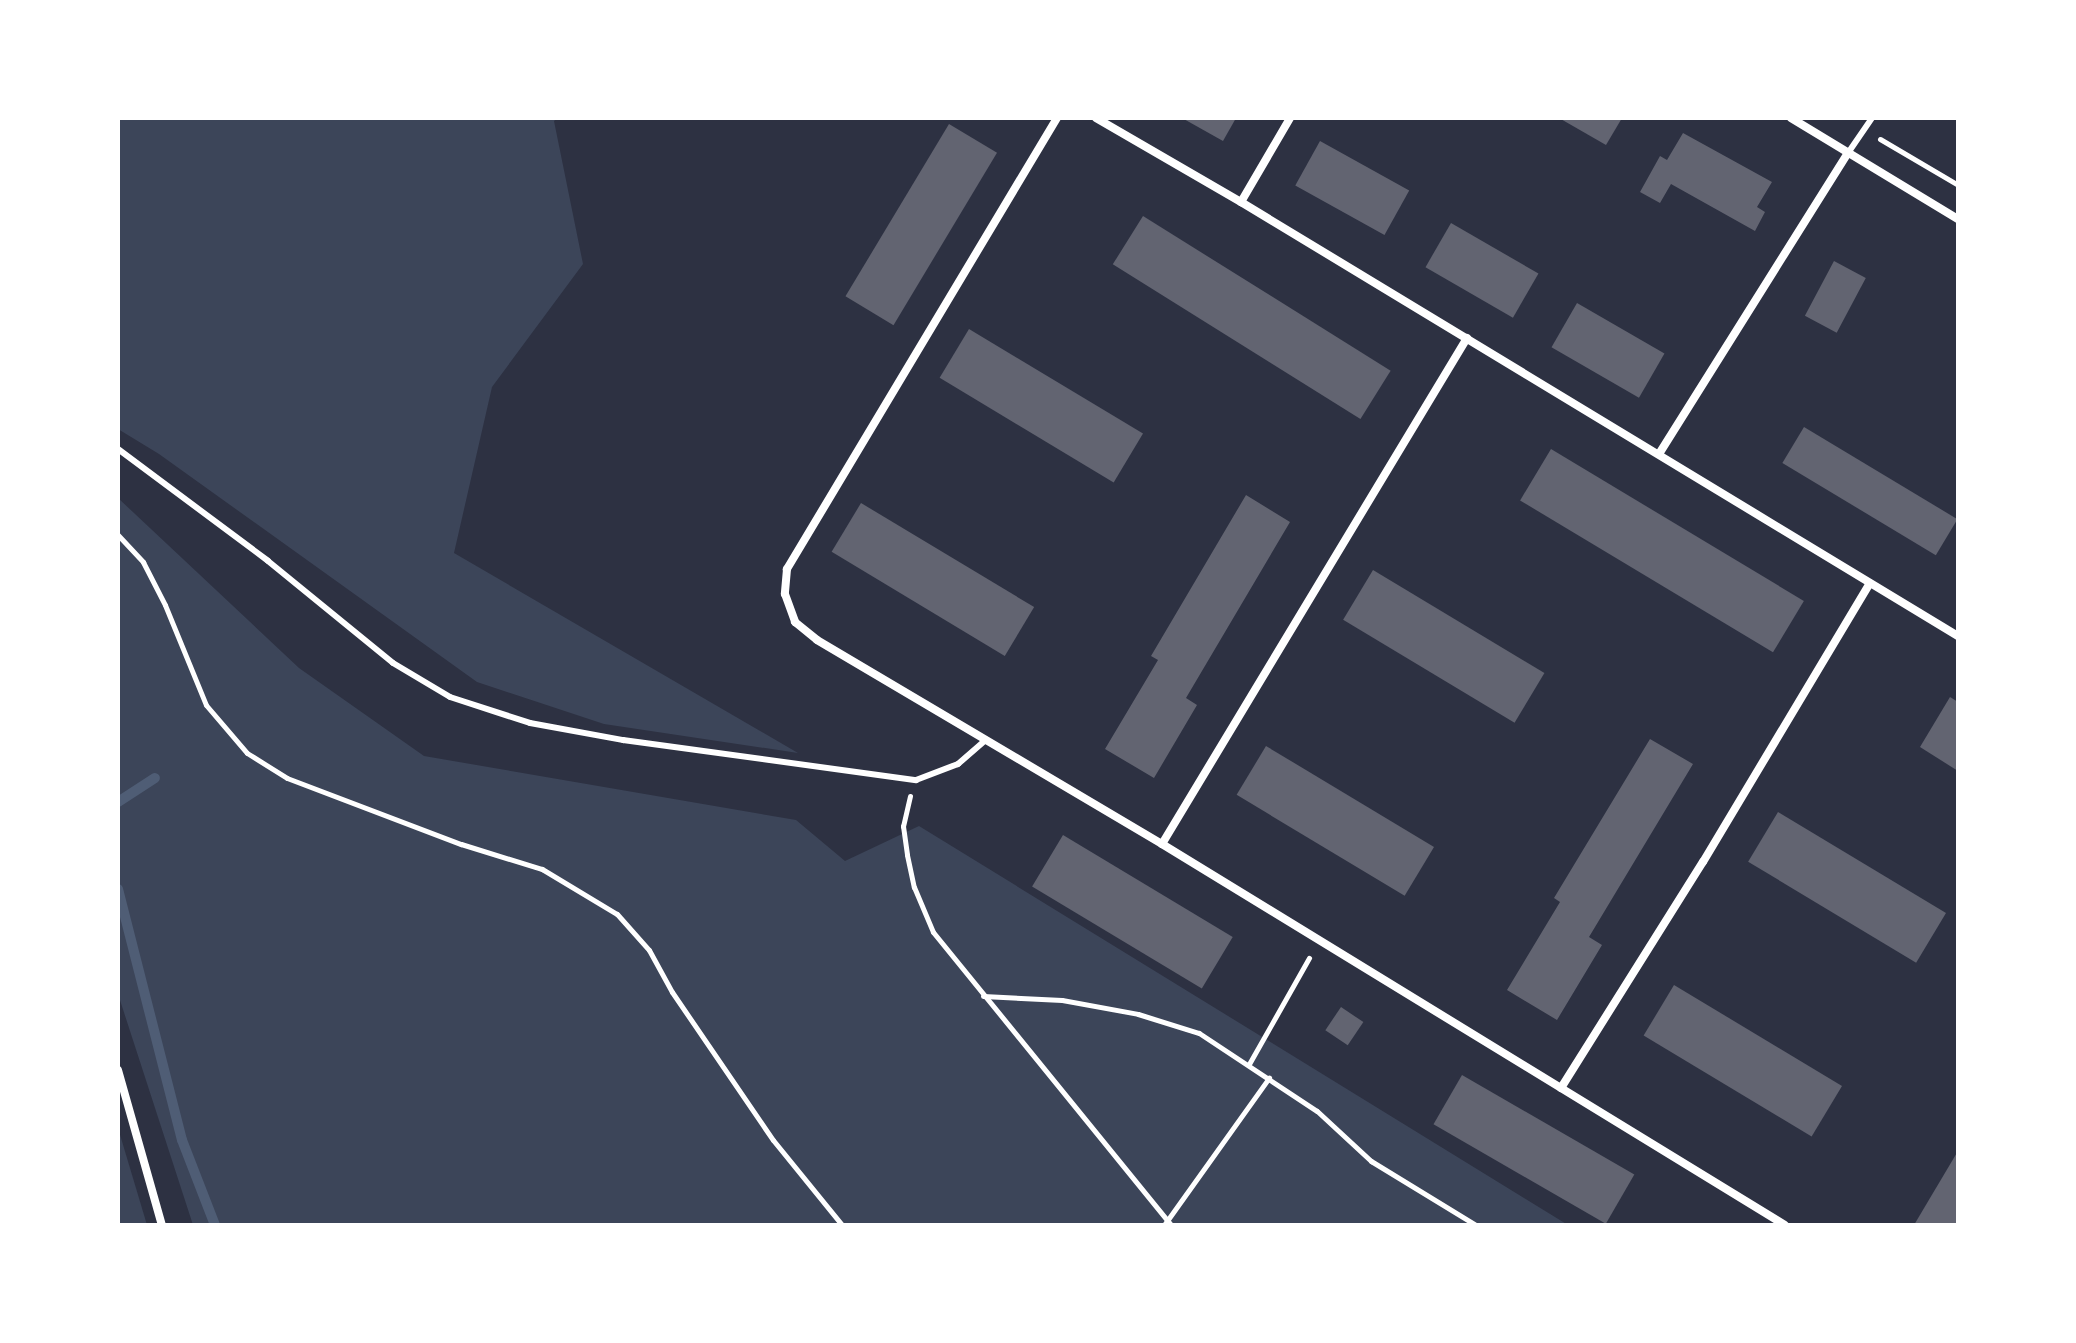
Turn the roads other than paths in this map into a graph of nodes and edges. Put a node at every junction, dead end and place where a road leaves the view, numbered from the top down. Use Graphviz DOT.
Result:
graph roads {
  1 [pos="1057,118"];
  2 [pos="1096,118"];
  3 [pos="1290,118"];
  4 [pos="1791,118"];
  5 [pos="1872,118"];
  6 [pos="1848,153"];
  7 [pos="1241,202"];
  8 [pos="1958,219"];
  9 [pos="1467,338"];
  10 [pos="118,449"];
  11 [pos="1659,454"];
  12 [pos="1870,583"];
  13 [pos="1958,636"];
  14 [pos="987,739"];
  15 [pos="1162,844"];
  16 [pos="118,1070"];
  17 [pos="1561,1088"];
  18 [pos="162,1225"];
  19 [pos="1785,1225"];
  1 -- 14 [label="street"];
  2 -- 7 [label="street"];
  3 -- 7 [label="street"];
  4 -- 6 [label="street"];
  5 -- 6 [label="lane"];
  6 -- 8 [label="street"];
  6 -- 11 [label="street"];
  7 -- 9 [label="street"];
  9 -- 11 [label="street"];
  9 -- 15 [label="street"];
  10 -- 14 [label="lane"];
  11 -- 12 [label="street"];
  12 -- 13 [label="street"];
  12 -- 17 [label="street"];
  14 -- 15 [label="street"];
  15 -- 17 [label="street"];
  16 -- 18 [label="street"];
  17 -- 19 [label="street"];
}
